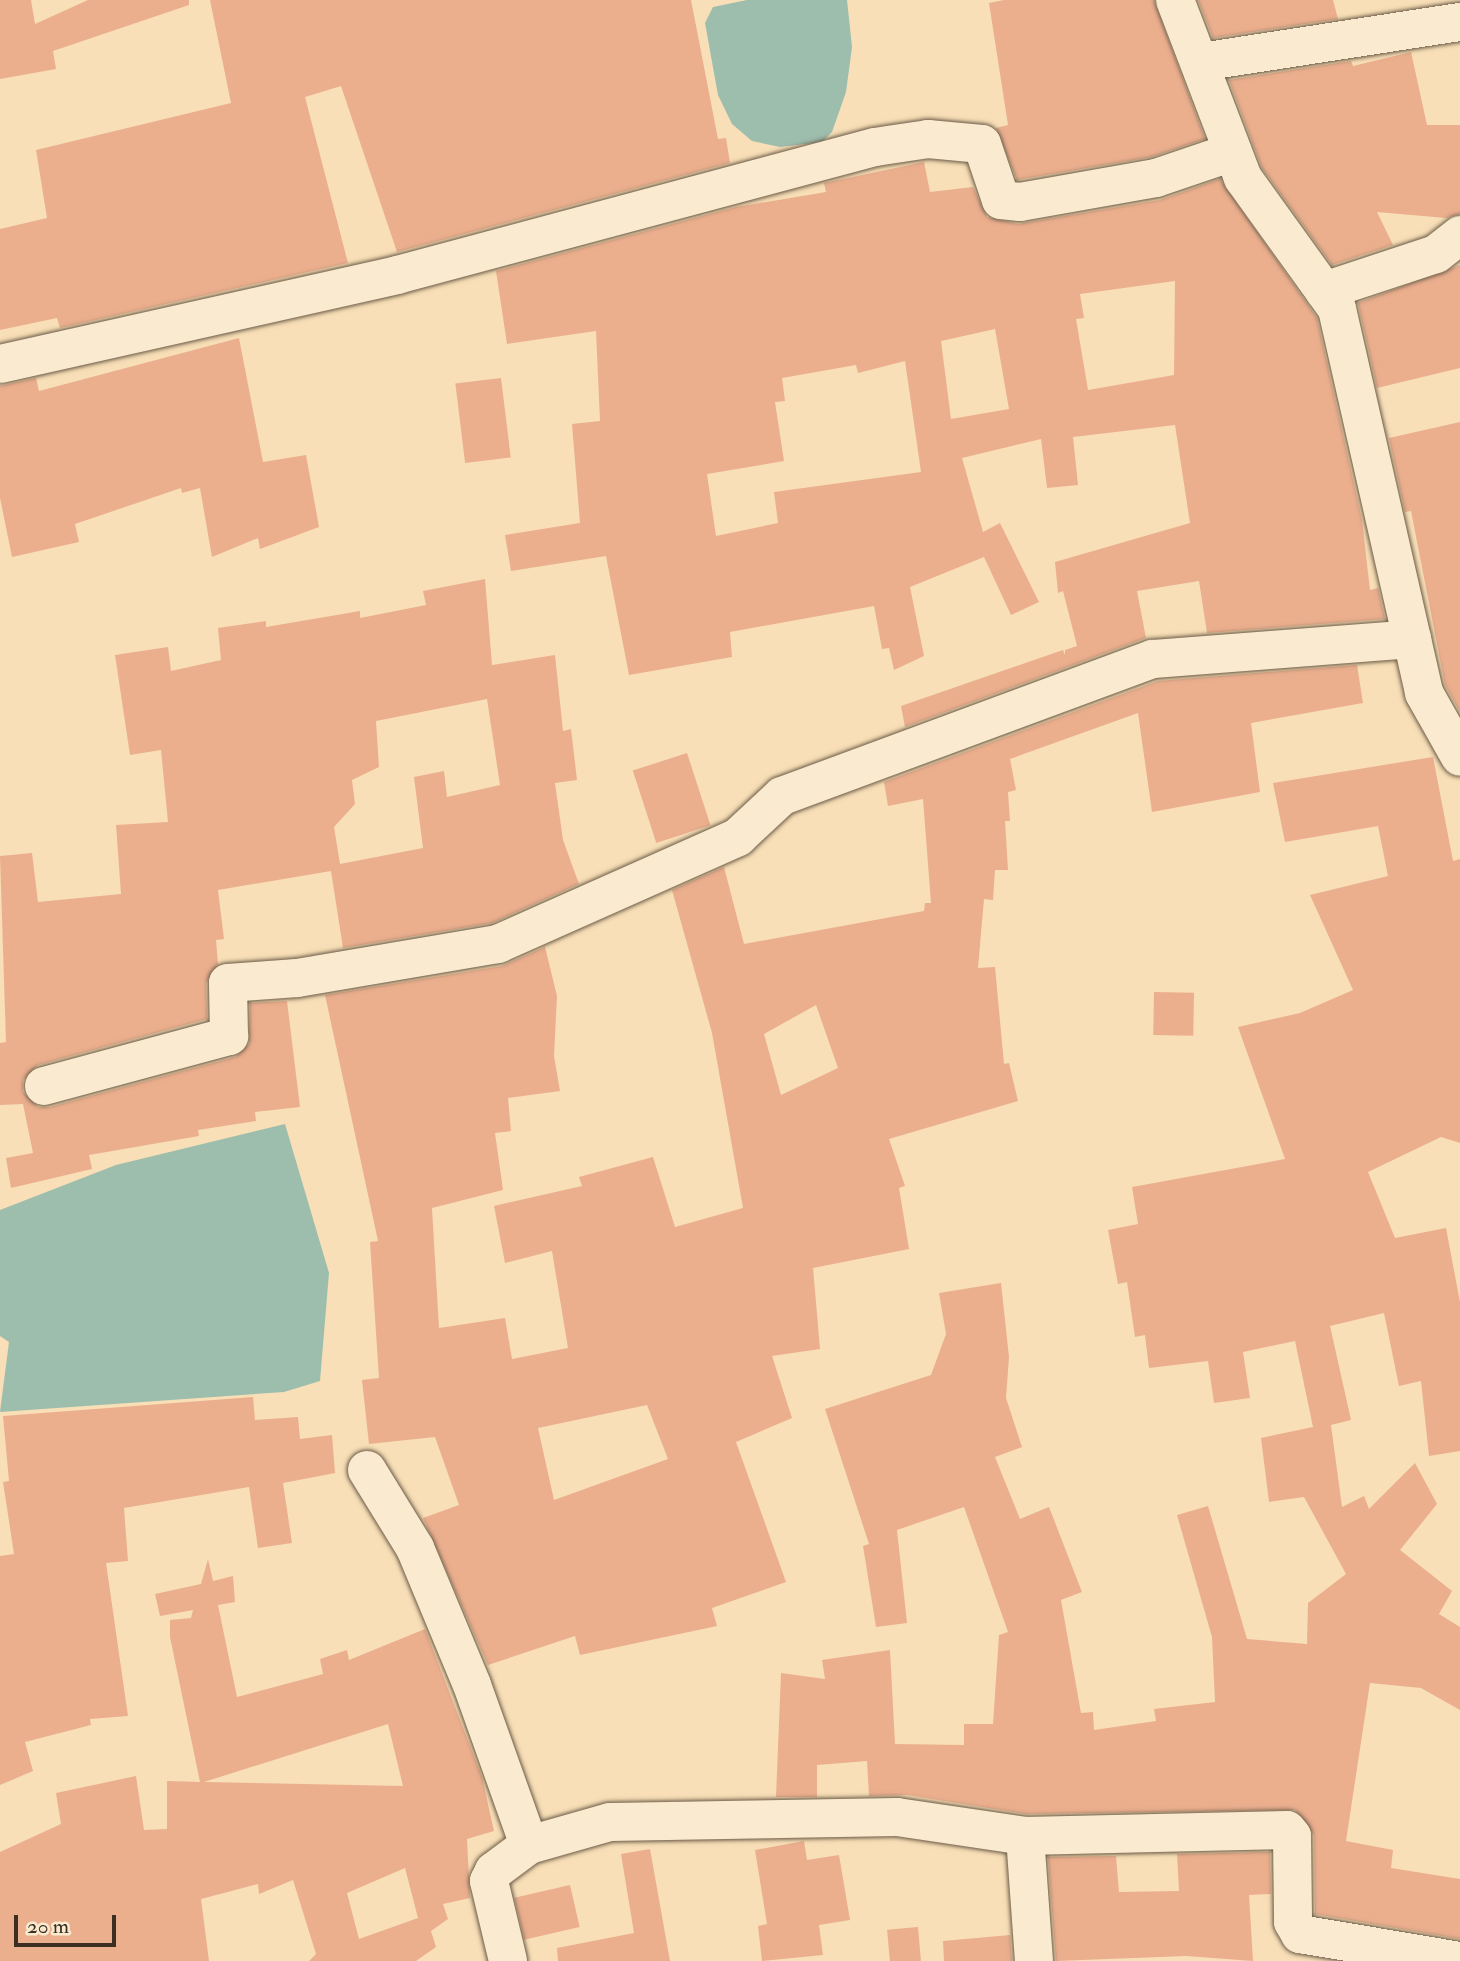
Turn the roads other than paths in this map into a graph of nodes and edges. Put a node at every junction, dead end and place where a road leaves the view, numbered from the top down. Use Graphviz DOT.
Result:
graph roads {
  1 [pos="1175,0"];
  2 [pos="1460,22"];
  3 [pos="1201,62"];
  4 [pos="1233,152"];
  5 [pos="1460,235"];
  6 [pos="1324,292"];
  7 [pos="0,364"];
  8 [pos="1412,639"];
  9 [pos="1457,742"];
  10 [pos="44,1086"];
  11 [pos="367,1470"];
  12 [pos="1025,1836"];
  13 [pos="529,1846"];
  14 [pos="508,1961"];
  15 [pos="1034,1961"];
  16 [pos="1460,1961"];
  1 -- 3 [label="street"];
  2 -- 3 [label="street"];
  3 -- 4 [label="street"];
  4 -- 6 [label="street"];
  4 -- 7 [label="street"];
  5 -- 6 [label="street"];
  6 -- 8 [label="street"];
  8 -- 9 [label="street"];
  8 -- 10 [label="street"];
  11 -- 13 [label="street"];
  12 -- 13 [label="street"];
  12 -- 15 [label="street"];
  12 -- 16 [label="street"];
  13 -- 14 [label="street"];
}
